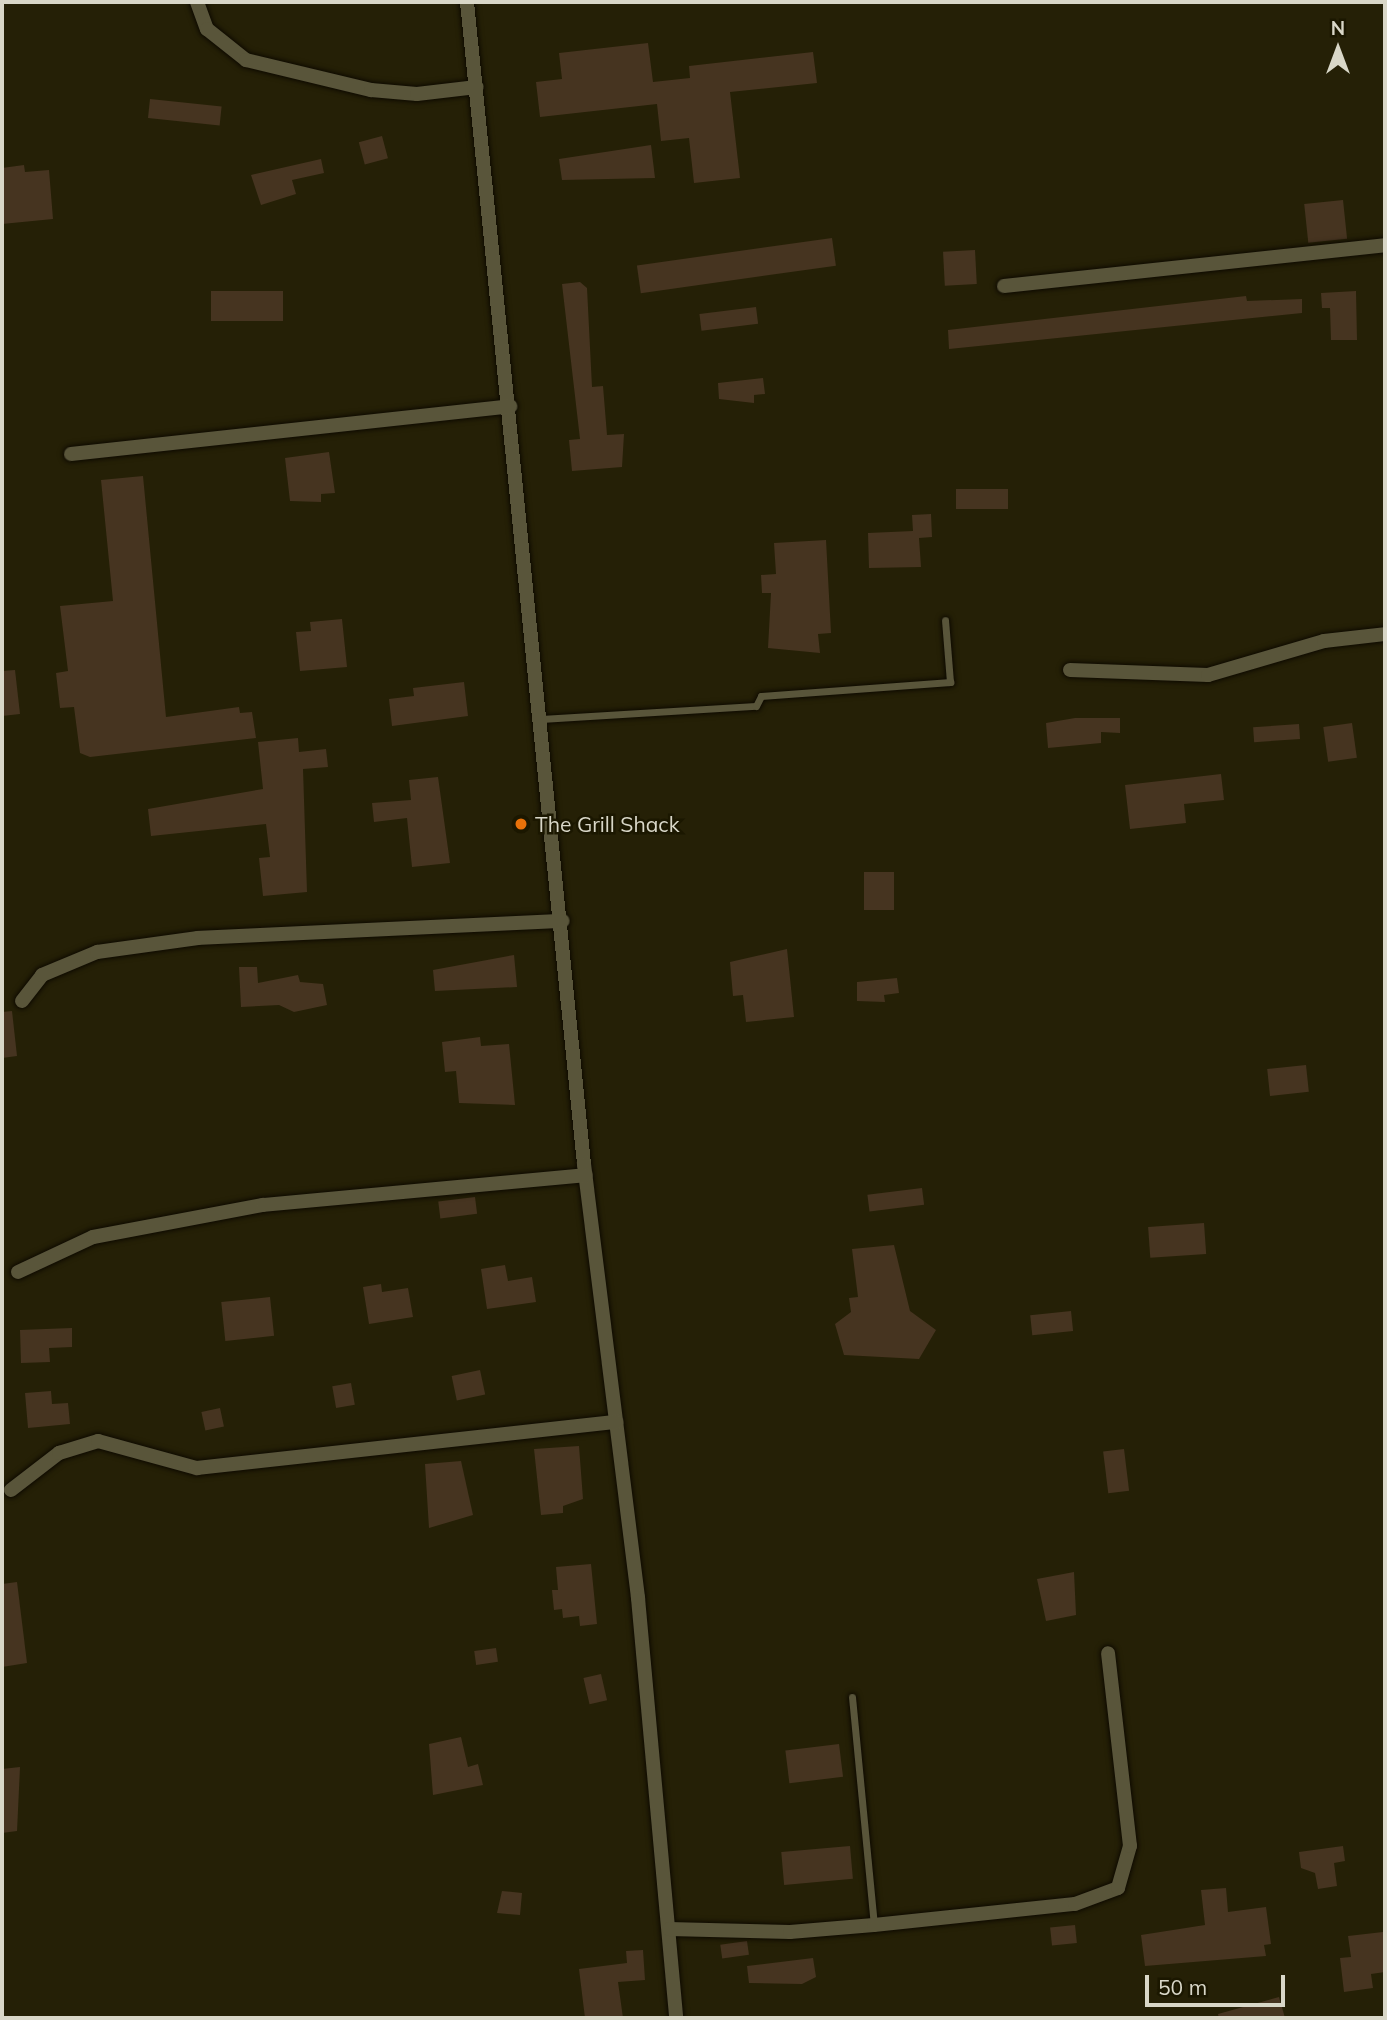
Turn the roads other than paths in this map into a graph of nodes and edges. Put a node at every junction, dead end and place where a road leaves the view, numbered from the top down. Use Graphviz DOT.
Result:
graph roads {
  1 [pos="197,2"];
  2 [pos="467,2"];
  3 [pos="477,87"];
  4 [pos="1385,245"];
  5 [pos="1004,286"];
  6 [pos="510,406"];
  7 [pos="71,454"];
  8 [pos="945,620"];
  9 [pos="1385,634"];
  10 [pos="1070,670"];
  11 [pos="541,719"];
  12 [pos="562,921"];
  13 [pos="22,1001"];
  14 [pos="586,1175"];
  15 [pos="18,1272"];
  16 [pos="616,1422"];
  17 [pos="11,1490"];
  18 [pos="1108,1653"];
  19 [pos="852,1697"];
  20 [pos="874,1925"];
  21 [pos="669,1929"];
  22 [pos="676,2018"];
  1 -- 3 [label="street"];
  2 -- 3 [label="street"];
  3 -- 6 [label="street"];
  4 -- 5 [label="street"];
  6 -- 7 [label="street"];
  6 -- 11 [label="street"];
  8 -- 11 [label="lane"];
  9 -- 10 [label="street"];
  11 -- 12 [label="street"];
  12 -- 13 [label="street"];
  12 -- 14 [label="street"];
  14 -- 15 [label="street"];
  14 -- 16 [label="street"];
  16 -- 17 [label="street"];
  16 -- 21 [label="street"];
  18 -- 20 [label="street"];
  19 -- 20 [label="lane"];
  20 -- 21 [label="street"];
  21 -- 22 [label="street"];
}
